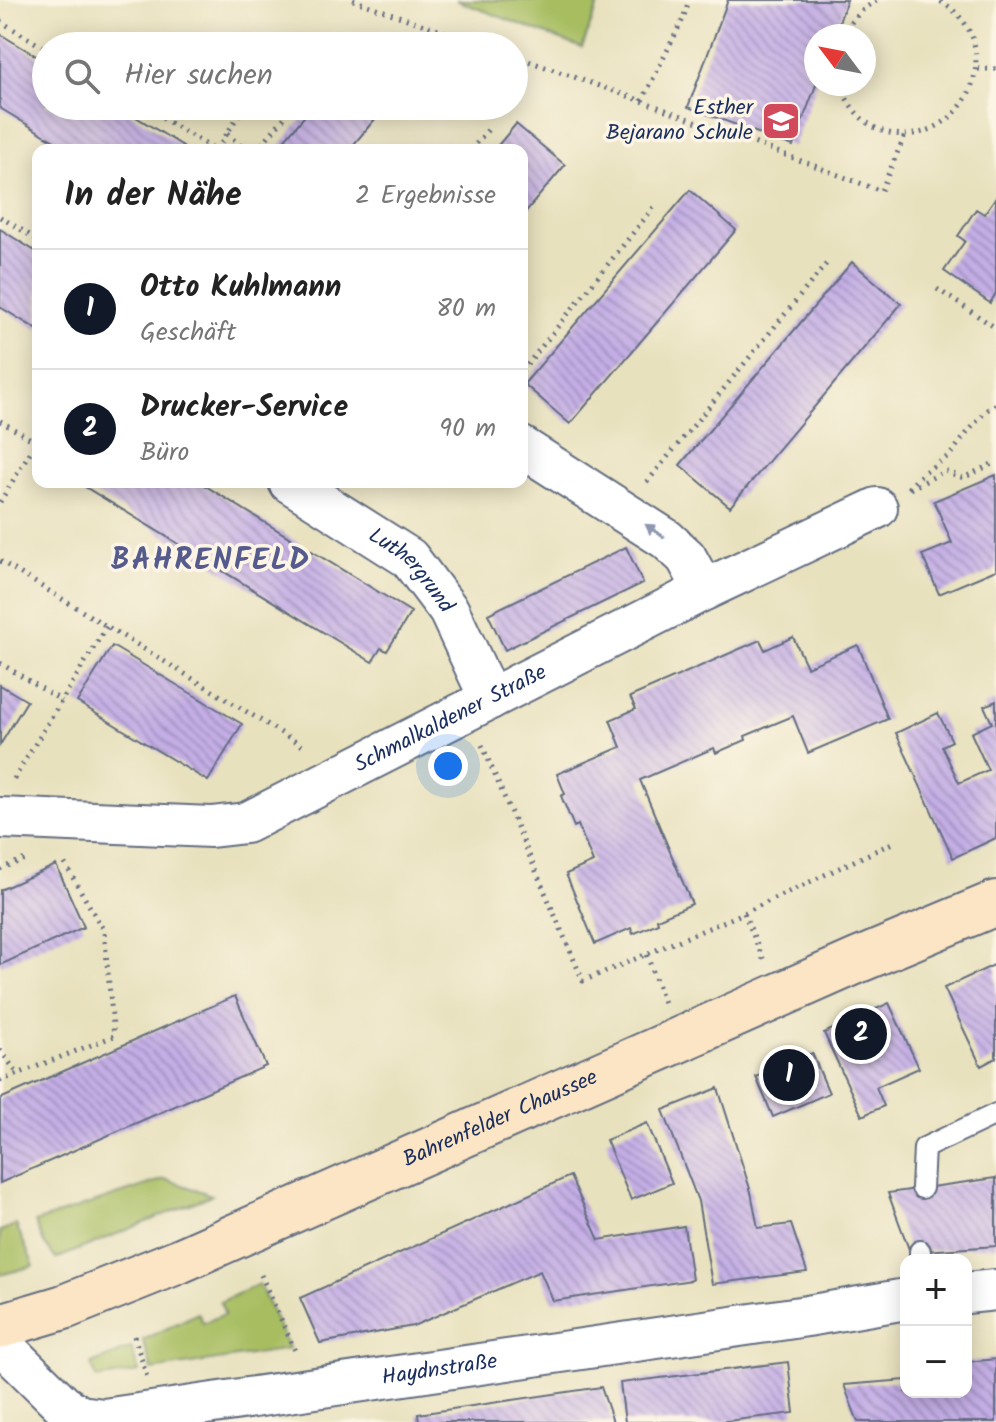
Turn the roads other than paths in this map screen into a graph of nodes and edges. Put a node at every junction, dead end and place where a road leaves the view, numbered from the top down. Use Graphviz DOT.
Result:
graph roads {
  1 [pos="528,451"];
  2 [pos="298,488"];
  3 [pos="877,508"];
  4 [pos="704,590"];
  5 [pos="479,705"];
  6 [pos="4,804"];
  7 [pos="996,903"];
  8 [pos="996,1114"];
  9 [pos="922,1188"];
  10 [pos="996,1290"];
  11 [pos="972,1292"];
  12 [pos="900,1300"];
  13 [pos="0,1326"];
  14 [pos="0,1343"];
  15 [pos="83,1419"];
  4 -- 1 [label="street, one-way"];
  2 -- 5 [label="street, Luthergrund"];
  3 -- 4 [label="street, Schmalkaldener Straße"];
  4 -- 5 [label="street, Schmalkaldener Straße"];
  5 -- 6 [label="street, Schmalkaldener Straße"];
  7 -- 13 [label="main road, Bahrenfelder Chaussee"];
  8 -- 9 [label="lane"];
  10 -- 11 [label="street"];
  12 -- 15 [label="street, Haydnstraße"];
  14 -- 15 [label="street, Haydnstraße"];
}
